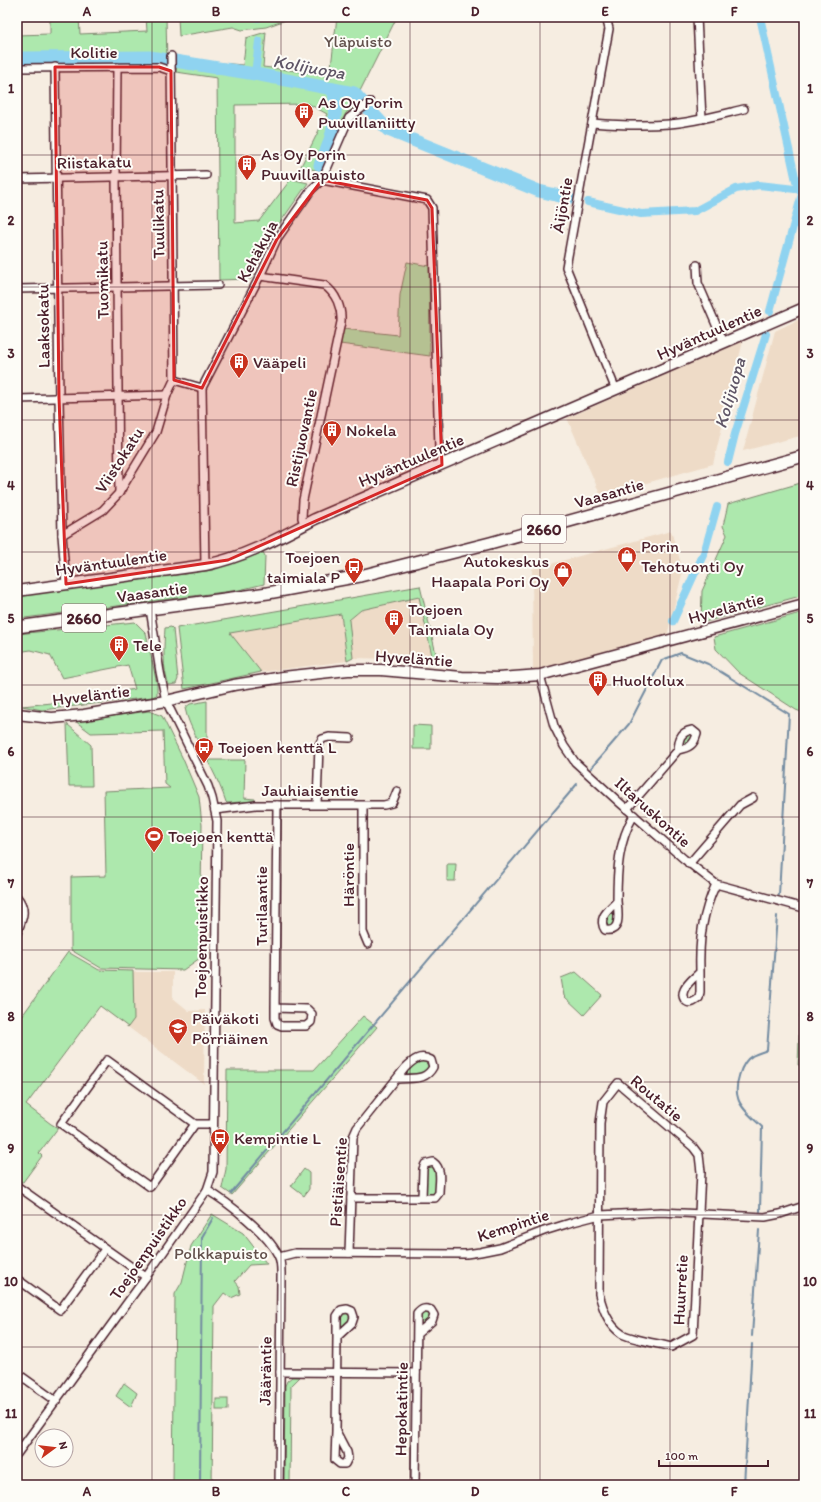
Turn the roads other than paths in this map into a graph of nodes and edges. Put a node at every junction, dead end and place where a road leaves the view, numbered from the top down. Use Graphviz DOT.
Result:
graph roads {
  1 [pos="606,17"];
  2 [pos="697,17"];
  3 [pos="171,56"];
  4 [pos="55,67"];
  5 [pos="117,67"];
  6 [pos="17,68"];
  7 [pos="171,69"];
  8 [pos="370,102"];
  9 [pos="744,109"];
  10 [pos="702,119"];
  11 [pos="592,123"];
  12 [pos="206,175"];
  13 [pos="172,176"];
  14 [pos="116,177"];
  15 [pos="56,178"];
  16 [pos="17,179"];
  17 [pos="322,180"];
  18 [pos="697,265"];
  19 [pos="260,276"];
  20 [pos="174,285"];
  21 [pos="218,285"];
  22 [pos="118,286"];
  23 [pos="58,288"];
  24 [pos="17,289"];
  25 [pos="804,308"];
  26 [pos="724,343"];
  27 [pos="174,380"];
  28 [pos="202,388"];
  29 [pos="616,390"];
  30 [pos="167,395"];
  31 [pos="118,396"];
  32 [pos="58,398"];
  33 [pos="17,399"];
  34 [pos="804,456"];
  35 [pos="442,465"];
  36 [pos="119,493"];
  37 [pos="304,524"];
  38 [pos="62,535"];
  39 [pos="205,565"];
  40 [pos="66,584"];
  41 [pos="17,591"];
  42 [pos="804,604"];
  43 [pos="150,609"];
  44 [pos="17,627"];
  45 [pos="540,675"];
  46 [pos="166,701"];
  47 [pos="17,714"];
  48 [pos="350,738"];
  49 [pos="678,750"];
  50 [pos="397,791"];
  51 [pos="753,798"];
  52 [pos="317,804"];
  53 [pos="277,805"];
  54 [pos="363,806"];
  55 [pos="627,809"];
  56 [pos="216,810"];
  57 [pos="634,815"];
  58 [pos="689,864"];
  59 [pos="716,884"];
  60 [pos="17,897"];
  61 [pos="618,901"];
  62 [pos="804,908"];
  63 [pos="17,933"];
  64 [pos="368,944"];
  65 [pos="700,972"];
  66 [pos="275,1008"];
  67 [pos="397,1080"];
  68 [pos="195,1124"];
  69 [pos="213,1124"];
  70 [pos="17,1186"];
  71 [pos="207,1190"];
  72 [pos="351,1198"];
  73 [pos="422,1198"];
  74 [pos="804,1206"];
  75 [pos="700,1213"];
  76 [pos="600,1215"];
  77 [pos="105,1248"];
  78 [pos="349,1253"];
  79 [pos="279,1257"];
  80 [pos="146,1277"];
  81 [pos="17,1279"];
  82 [pos="417,1334"];
  83 [pos="337,1337"];
  84 [pos="280,1372"];
  85 [pos="336,1372"];
  86 [pos="17,1373"];
  87 [pos="416,1373"];
  88 [pos="56,1400"];
  89 [pos="336,1431"];
  90 [pos="17,1454"];
  91 [pos="279,1485"];
  92 [pos="415,1485"];
  1 -- 11 [label="street, Äijöntie"];
  2 -- 10 [label="street"];
  3 -- 7 [label="street, Tuulikatu"];
  4 -- 5 [label="street, Kolitie"];
  4 -- 6 [label="street, Kolitie"];
  4 -- 15 [label="street, Laaksokatu"];
  5 -- 7 [label="street, Kolitie"];
  5 -- 14 [label="street, Tuomikatu"];
  7 -- 13 [label="street, Tuulikatu"];
  8 -- 17 [label="street"];
  9 -- 10 [label="street"];
  10 -- 11 [label="street"];
  11 -- 29 [label="street, Äijöntie"];
  12 -- 13 [label="street, Riistakatu"];
  13 -- 14 [label="street, Riistakatu"];
  13 -- 20 [label="street, Tuulikatu"];
  14 -- 15 [label="street, Riistakatu"];
  14 -- 22 [label="street, Tuomikatu"];
  15 -- 16 [label="street, Riistakatu"];
  15 -- 23 [label="street, Laaksokatu"];
  17 -- 19 [label="street, Kehäkuja"];
  17 -- 35 [label="street"];
  18 -- 26 [label="street"];
  19 -- 28 [label="street, Kehäkuja"];
  19 -- 37 [label="street, Ristijuovantie"];
  20 -- 21 [label="street"];
  20 -- 22 [label="street"];
  20 -- 27 [label="street, Tuulikatu"];
  22 -- 23 [label="street"];
  22 -- 31 [label="street, Tuomikatu"];
  23 -- 24 [label="street"];
  23 -- 32 [label="street, Laaksokatu"];
  25 -- 26 [label="street, Hyväntuulentie"];
  26 -- 29 [label="street, Hyväntuulentie"];
  27 -- 28 [label="street"];
  27 -- 30 [label="street, Viistokatu"];
  28 -- 39 [label="street, Kehäkuja"];
  29 -- 35 [label="street, Hyväntuulentie"];
  30 -- 31 [label="street"];
  30 -- 36 [label="street, Viistokatu"];
  31 -- 32 [label="street"];
  31 -- 36 [label="street, Tuomikatu"];
  32 -- 33 [label="street"];
  32 -- 38 [label="street, Laaksokatu"];
  34 -- 43 [label="main road, Vaasantie / 2660"];
  35 -- 37 [label="street, Hyväntuulentie"];
  36 -- 38 [label="street, Viistokatu"];
  37 -- 39 [label="street, Hyväntuulentie"];
  38 -- 40 [label="street, Laaksokatu"];
  39 -- 40 [label="street, Hyväntuulentie"];
  40 -- 41 [label="street, Hyväntuulentie"];
  42 -- 45 [label="street, Hyveläntie"];
  43 -- 44 [label="main road, Vaasantie / 2660"];
  43 -- 46 [label="street, Toejoenpuistikko"];
  45 -- 46 [label="street, Hyveläntie"];
  45 -- 55 [label="street, Iltaruskontie"];
  46 -- 47 [label="street, Hyveläntie"];
  46 -- 56 [label="street, Toejoenpuistikko"];
  48 -- 52 [label="street"];
  49 -- 55 [label="street"];
  50 -- 54 [label="street, Jauhiaisentie"];
  51 -- 58 [label="street"];
  52 -- 53 [label="street, Jauhiaisentie"];
  52 -- 54 [label="street, Jauhiaisentie"];
  53 -- 56 [label="street, Jauhiaisentie"];
  53 -- 66 [label="street, Turilaantie"];
  54 -- 64 [label="street, Häröntie"];
  55 -- 57 [label="street, Iltaruskontie"];
  56 -- 69 [label="street, Toejoenpuistikko"];
  57 -- 58 [label="street, Iltaruskontie"];
  57 -- 61 [label="street"];
  58 -- 59 [label="street, Iltaruskontie"];
  59 -- 62 [label="street, Iltaruskontie"];
  59 -- 65 [label="street"];
  60 -- 63 [label="street"];
  66 -- 66 [label="street, Turilaantie"];
  67 -- 67 [label="street, Pistiäisentie"];
  67 -- 72 [label="street, Pistiäisentie"];
  68 -- 68 [label="street"];
  68 -- 69 [label="street"];
  69 -- 71 [label="street, Toejoenpuistikko"];
  70 -- 77 [label="street"];
  71 -- 79 [label="street"];
  71 -- 80 [label="street, Toejoenpuistikko"];
  72 -- 73 [label="street"];
  72 -- 78 [label="street, Pistiäisentie"];
  73 -- 73 [label="street"];
  74 -- 75 [label="street, Kempintie"];
  75 -- 76 [label="street, Kempintie"];
  75 -- 76 [label="street, Routatie"];
  75 -- 76 [label="street, Huurretie"];
  76 -- 78 [label="street, Kempintie"];
  77 -- 80 [label="street"];
  77 -- 81 [label="street"];
  78 -- 79 [label="street, Kempintie"];
  79 -- 84 [label="street, Jääräntie"];
  80 -- 88 [label="street, Toejoenpuistikko"];
  82 -- 87 [label="street, Hepokatintie"];
  83 -- 85 [label="street"];
  84 -- 85 [label="street"];
  84 -- 91 [label="street, Jääräntie"];
  85 -- 87 [label="street"];
  85 -- 89 [label="street"];
  86 -- 88 [label="street"];
  87 -- 92 [label="street, Hepokatintie"];
  88 -- 90 [label="street, Toejoenpuistikko"];
}
